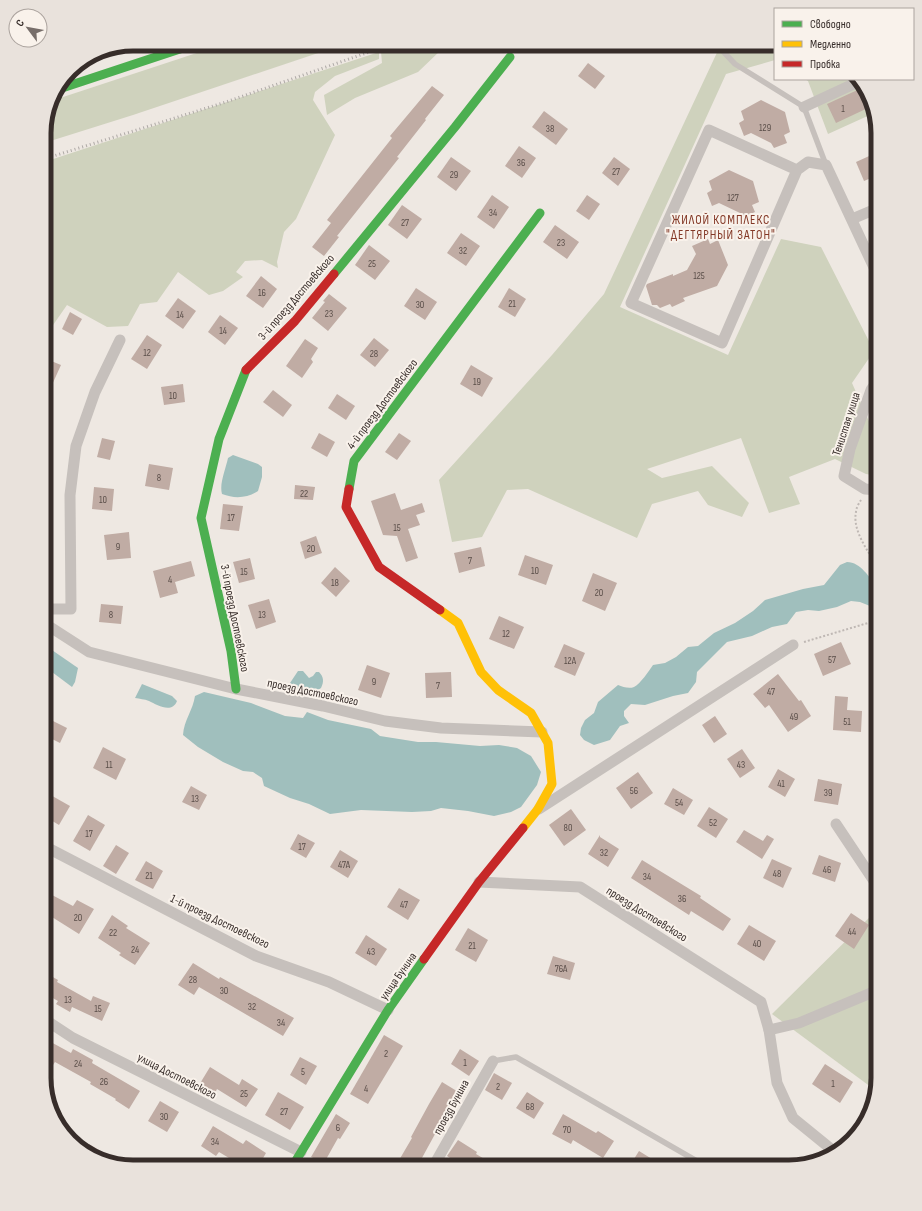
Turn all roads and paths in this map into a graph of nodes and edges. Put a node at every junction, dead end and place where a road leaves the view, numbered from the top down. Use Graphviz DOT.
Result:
graph roads {
  1 [pos="167,51"];
  2 [pos="723,51"];
  3 [pos="116,53"];
  4 [pos="510,57"];
  5 [pos="95,60"];
  6 [pos="854,84"];
  7 [pos="66,87"];
  8 [pos="804,107"];
  9 [pos="826,165"];
  10 [pos="797,170"];
  11 [pos="871,211"];
  12 [pos="540,213"];
  13 [pos="852,219"];
  14 [pos="871,261"];
  15 [pos="120,340"];
  16 [pos="871,395"];
  17 [pos="865,489"];
  18 [pos="871,489"];
  19 [pos="871,556"];
  20 [pos="51,608"];
  21 [pos="871,622"];
  22 [pos="51,628"];
  23 [pos="793,645"];
  24 [pos="236,689"];
  25 [pos="542,732"];
  26 [pos="538,809"];
  27 [pos="836,824"];
  28 [pos="51,850"];
  29 [pos="871,876"];
  30 [pos="479,882"];
  31 [pos="871,993"];
  32 [pos="388,1010"];
  33 [pos="51,1024"];
  34 [pos="769,1030"];
  35 [pos="492,1061"];
  36 [pos="831,1149"];
  37 [pos="301,1152"];
  38 [pos="296,1160"];
  39 [pos="437,1160"];
  40 [pos="691,1160"];
  1 -- 7 [label="street"];
  2 -- 8 [label="lane"];
  3 -- 5 [label="path"];
  4 -- 24 [label="street, 3-й проезд Достоевского"];
  6 -- 8 [label="street"];
  8 -- 9 [label="lane"];
  9 -- 10 [label="street"];
  9 -- 13 [label="street"];
  10 -- 10 [label="street"];
  11 -- 13 [label="street"];
  12 -- 25 [label="street, 4-й проезд Достоевского"];
  13 -- 14 [label="street"];
  15 -- 20 [label="street"];
  16 -- 17 [label="street, Тенистая улица"];
  17 -- 18 [label="street, Тенистая улица"];
  17 -- 19 [label="path"];
  21 -- 23 [label="path"];
  22 -- 24 [label="street, проезд Достоевского"];
  23 -- 26 [label="street"];
  24 -- 25 [label="street, проезд Достоевского"];
  25 -- 26 [label="street, 4-й проезд Достоевского"];
  26 -- 30 [label="street, улица Бунина"];
  27 -- 29 [label="street"];
  28 -- 32 [label="street, 1-й проезд Достоевского"];
  30 -- 32 [label="street, улица Бунина"];
  30 -- 34 [label="street, проезд Достоевского"];
  31 -- 34 [label="street"];
  32 -- 37 [label="street, улица Бунина"];
  33 -- 37 [label="street, улица Достоевского"];
  34 -- 36 [label="street, проезд Достоевского"];
  35 -- 39 [label="street, проезд Бунина"];
  35 -- 40 [label="lane"];
  37 -- 38 [label="street, улица Бунина"];
}
